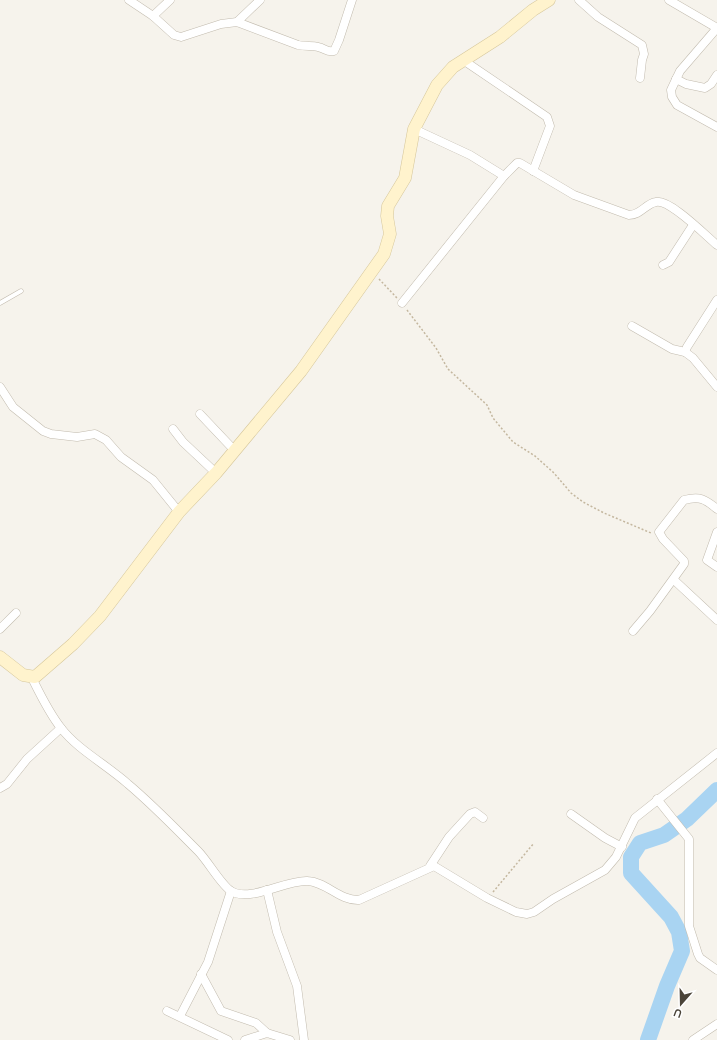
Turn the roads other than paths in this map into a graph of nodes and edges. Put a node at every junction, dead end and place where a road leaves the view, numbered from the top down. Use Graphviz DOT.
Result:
graph roads {
  1 [pos="129,0"];
  2 [pos="170,0"];
  3 [pos="260,0"];
  4 [pos="352,0"];
  5 [pos="549,0"];
  6 [pos="579,0"];
  7 [pos="668,0"];
  8 [pos="153,16"];
  9 [pos="237,22"];
  10 [pos="717,28"];
  11 [pos="463,60"];
  12 [pos="717,75"];
  13 [pos="640,78"];
  14 [pos="676,79"];
  15 [pos="717,127"];
  16 [pos="414,129"];
  17 [pos="533,171"];
  18 [pos="504,176"];
  19 [pos="694,225"];
  20 [pos="717,245"];
  21 [pos="663,264"];
  22 [pos="21,291"];
  23 [pos="717,300"];
  24 [pos="402,303"];
  25 [pos="0,304"];
  26 [pos="632,326"];
  27 [pos="685,352"];
  28 [pos="717,386"];
  29 [pos="0,387"];
  30 [pos="200,414"];
  31 [pos="173,429"];
  32 [pos="235,451"];
  33 [pos="216,473"];
  34 [pos="717,509"];
  35 [pos="179,512"];
  36 [pos="717,532"];
  37 [pos="717,567"];
  38 [pos="674,580"];
  39 [pos="16,613"];
  40 [pos="717,620"];
  41 [pos="0,629"];
  42 [pos="633,631"];
  43 [pos="0,657"];
  44 [pos="32,678"];
  45 [pos="61,728"];
  46 [pos="717,753"];
  47 [pos="0,788"];
  48 [pos="657,799"];
  49 [pos="571,814"];
  50 [pos="482,818"];
  51 [pos="622,847"];
  52 [pos="430,866"];
  53 [pos="267,890"];
  54 [pos="231,891"];
  55 [pos="717,970"];
  56 [pos="201,974"];
  57 [pos="167,1011"];
  58 [pos="180,1016"];
  59 [pos="717,1024"];
  60 [pos="267,1033"];
  61 [pos="228,1040"];
  62 [pos="245,1040"];
  63 [pos="290,1040"];
  64 [pos="302,1040"];
  65 [pos="693,1040"];
  1 -- 8 [label="street"];
  2 -- 8 [label="street"];
  3 -- 9 [label="street"];
  4 -- 9 [label="street"];
  5 -- 11 [label="street"];
  6 -- 13 [label="street"];
  7 -- 10 [label="street"];
  8 -- 9 [label="street"];
  10 -- 14 [label="street"];
  11 -- 16 [label="street"];
  11 -- 17 [label="street"];
  12 -- 14 [label="street"];
  14 -- 15 [label="street"];
  16 -- 18 [label="street"];
  16 -- 32 [label="street"];
  17 -- 18 [label="street"];
  17 -- 19 [label="street"];
  18 -- 24 [label="street"];
  19 -- 20 [label="street"];
  19 -- 21 [label="street"];
  22 -- 25 [label="lane"];
  23 -- 27 [label="street"];
  26 -- 27 [label="street"];
  27 -- 28 [label="street"];
  29 -- 35 [label="street"];
  30 -- 32 [label="street"];
  31 -- 33 [label="street"];
  32 -- 33 [label="street"];
  33 -- 35 [label="street"];
  34 -- 38 [label="street"];
  35 -- 44 [label="street"];
  36 -- 37 [label="street"];
  38 -- 40 [label="street"];
  38 -- 42 [label="street"];
  39 -- 41 [label="street"];
  43 -- 44 [label="street"];
  44 -- 45 [label="street"];
  45 -- 47 [label="street"];
  45 -- 54 [label="street"];
  46 -- 48 [label="street"];
  48 -- 51 [label="street"];
  48 -- 55 [label="street"];
  49 -- 51 [label="street"];
  50 -- 52 [label="street"];
  51 -- 52 [label="street"];
  52 -- 53 [label="street"];
  53 -- 54 [label="street"];
  53 -- 64 [label="street"];
  54 -- 56 [label="street"];
  56 -- 58 [label="street"];
  56 -- 60 [label="street"];
  57 -- 58 [label="street"];
  58 -- 61 [label="street"];
  59 -- 65 [label="street"];
  60 -- 62 [label="street"];
  60 -- 63 [label="street"];
}
